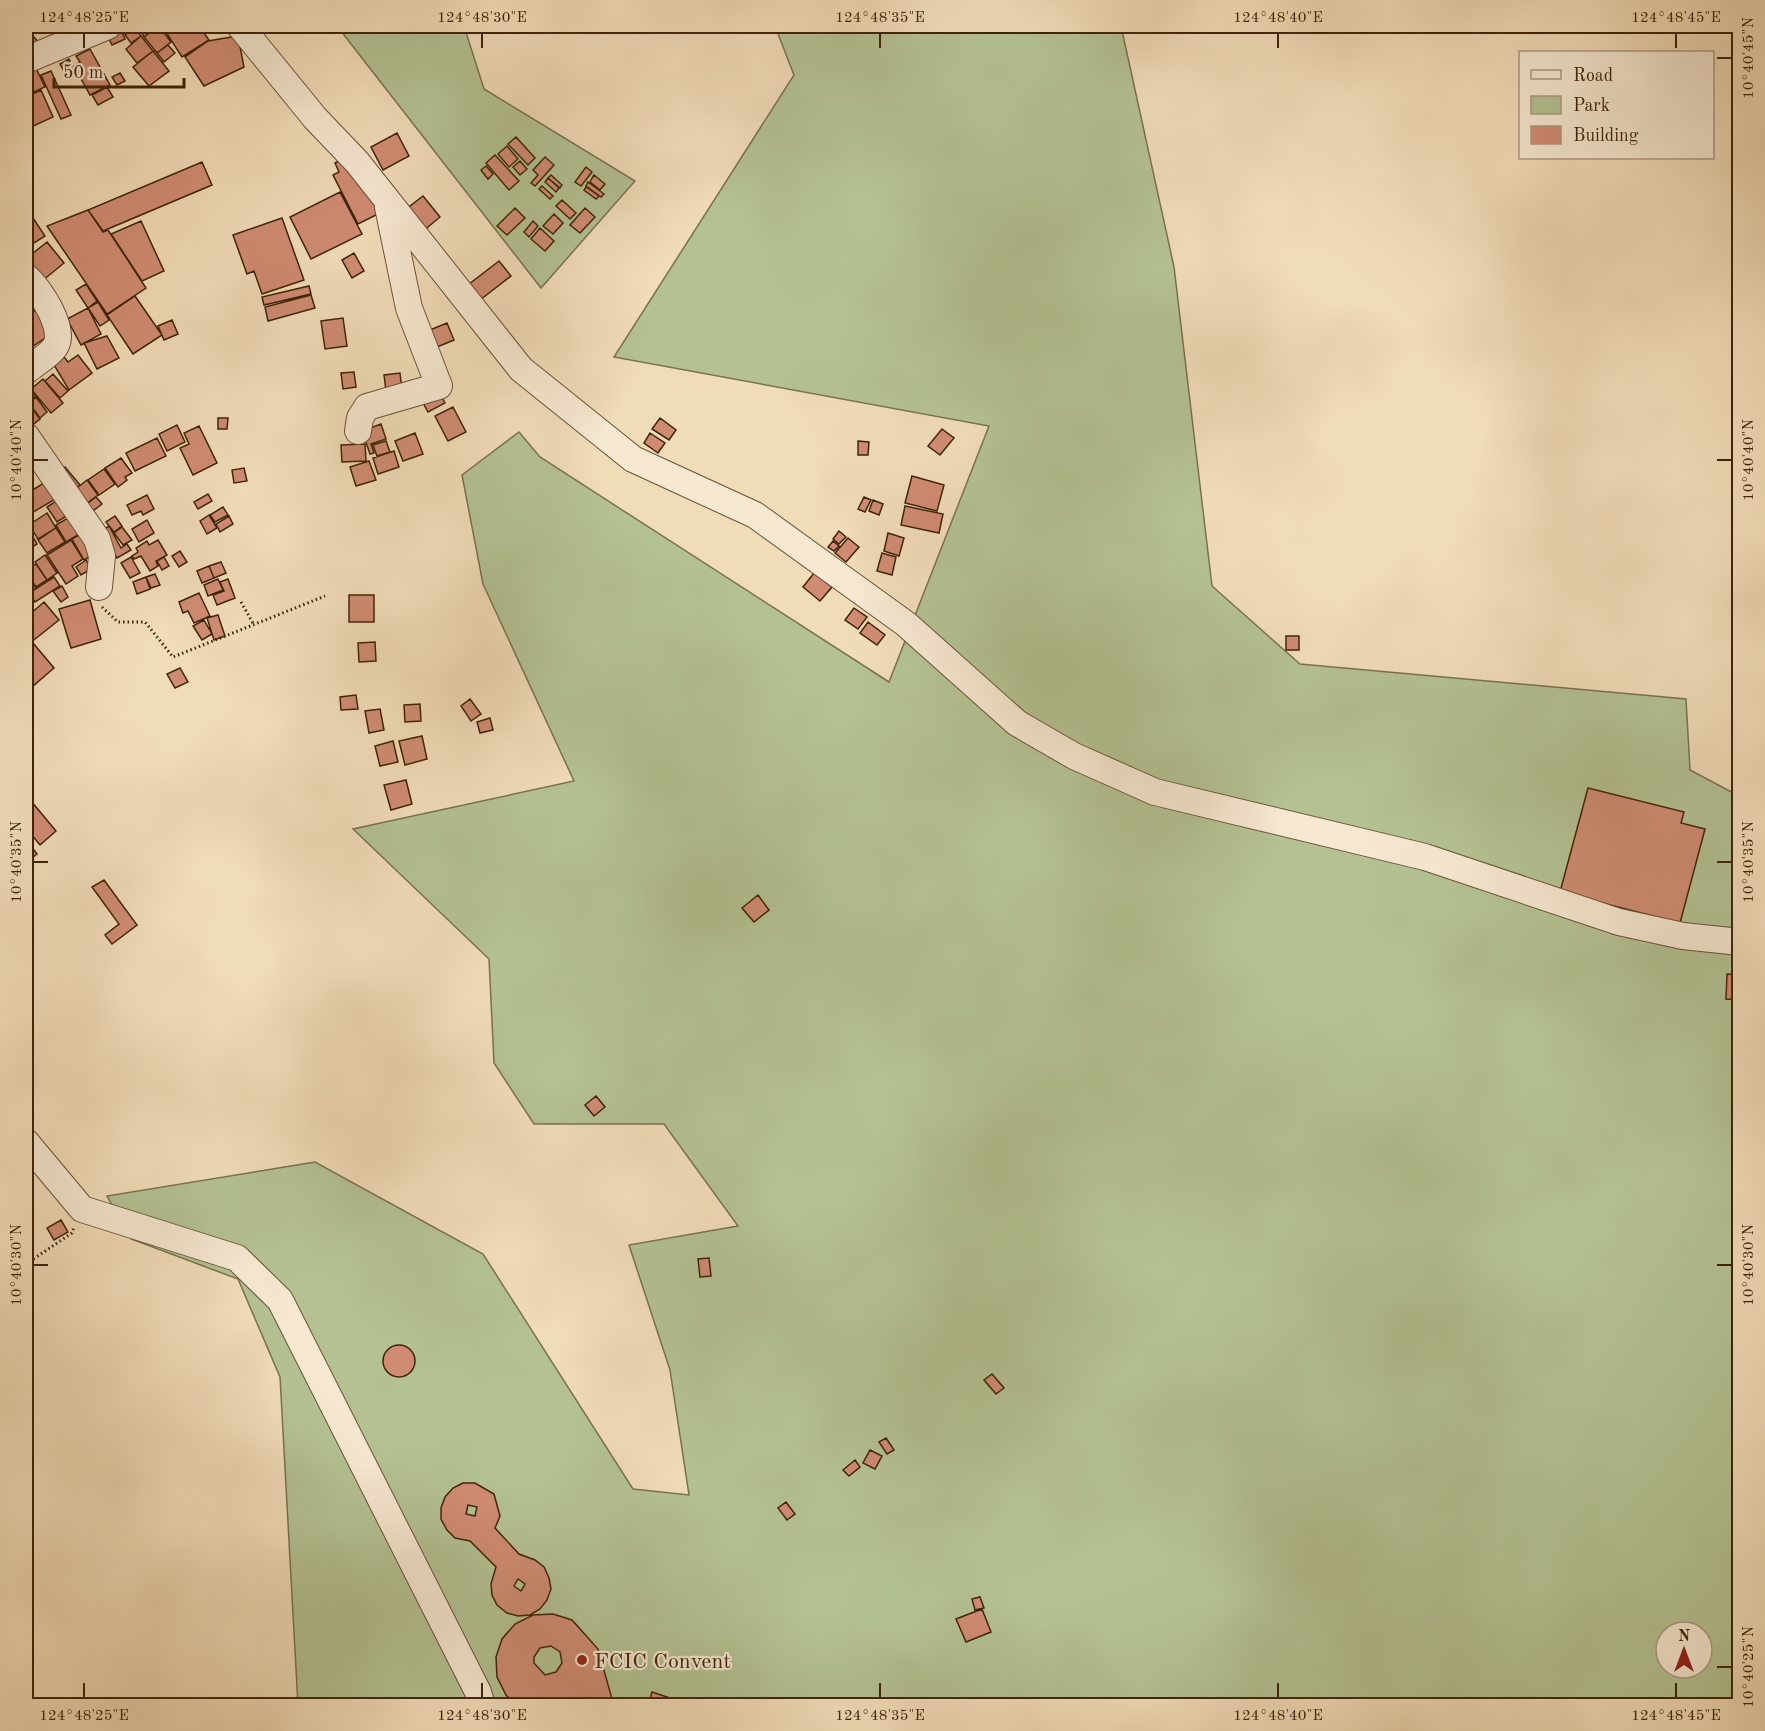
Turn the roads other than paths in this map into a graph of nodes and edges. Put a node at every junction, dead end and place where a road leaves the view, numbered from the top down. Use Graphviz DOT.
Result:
graph roads {
  1 [pos="108,26"];
  2 [pos="240,26"];
  3 [pos="26,60"];
  4 [pos="387,201"];
  5 [pos="26,277"];
  6 [pos="26,371"];
  7 [pos="357,431"];
  8 [pos="26,436"];
  9 [pos="99,586"];
  10 [pos="1740,942"];
  11 [pos="26,1142"];
  12 [pos="482,1706"];
  1 -- 3 [label="street"];
  2 -- 4 [label="street"];
  4 -- 7 [label="street"];
  4 -- 10 [label="street"];
  5 -- 6 [label="street"];
  8 -- 9 [label="street"];
  11 -- 12 [label="street"];
}
